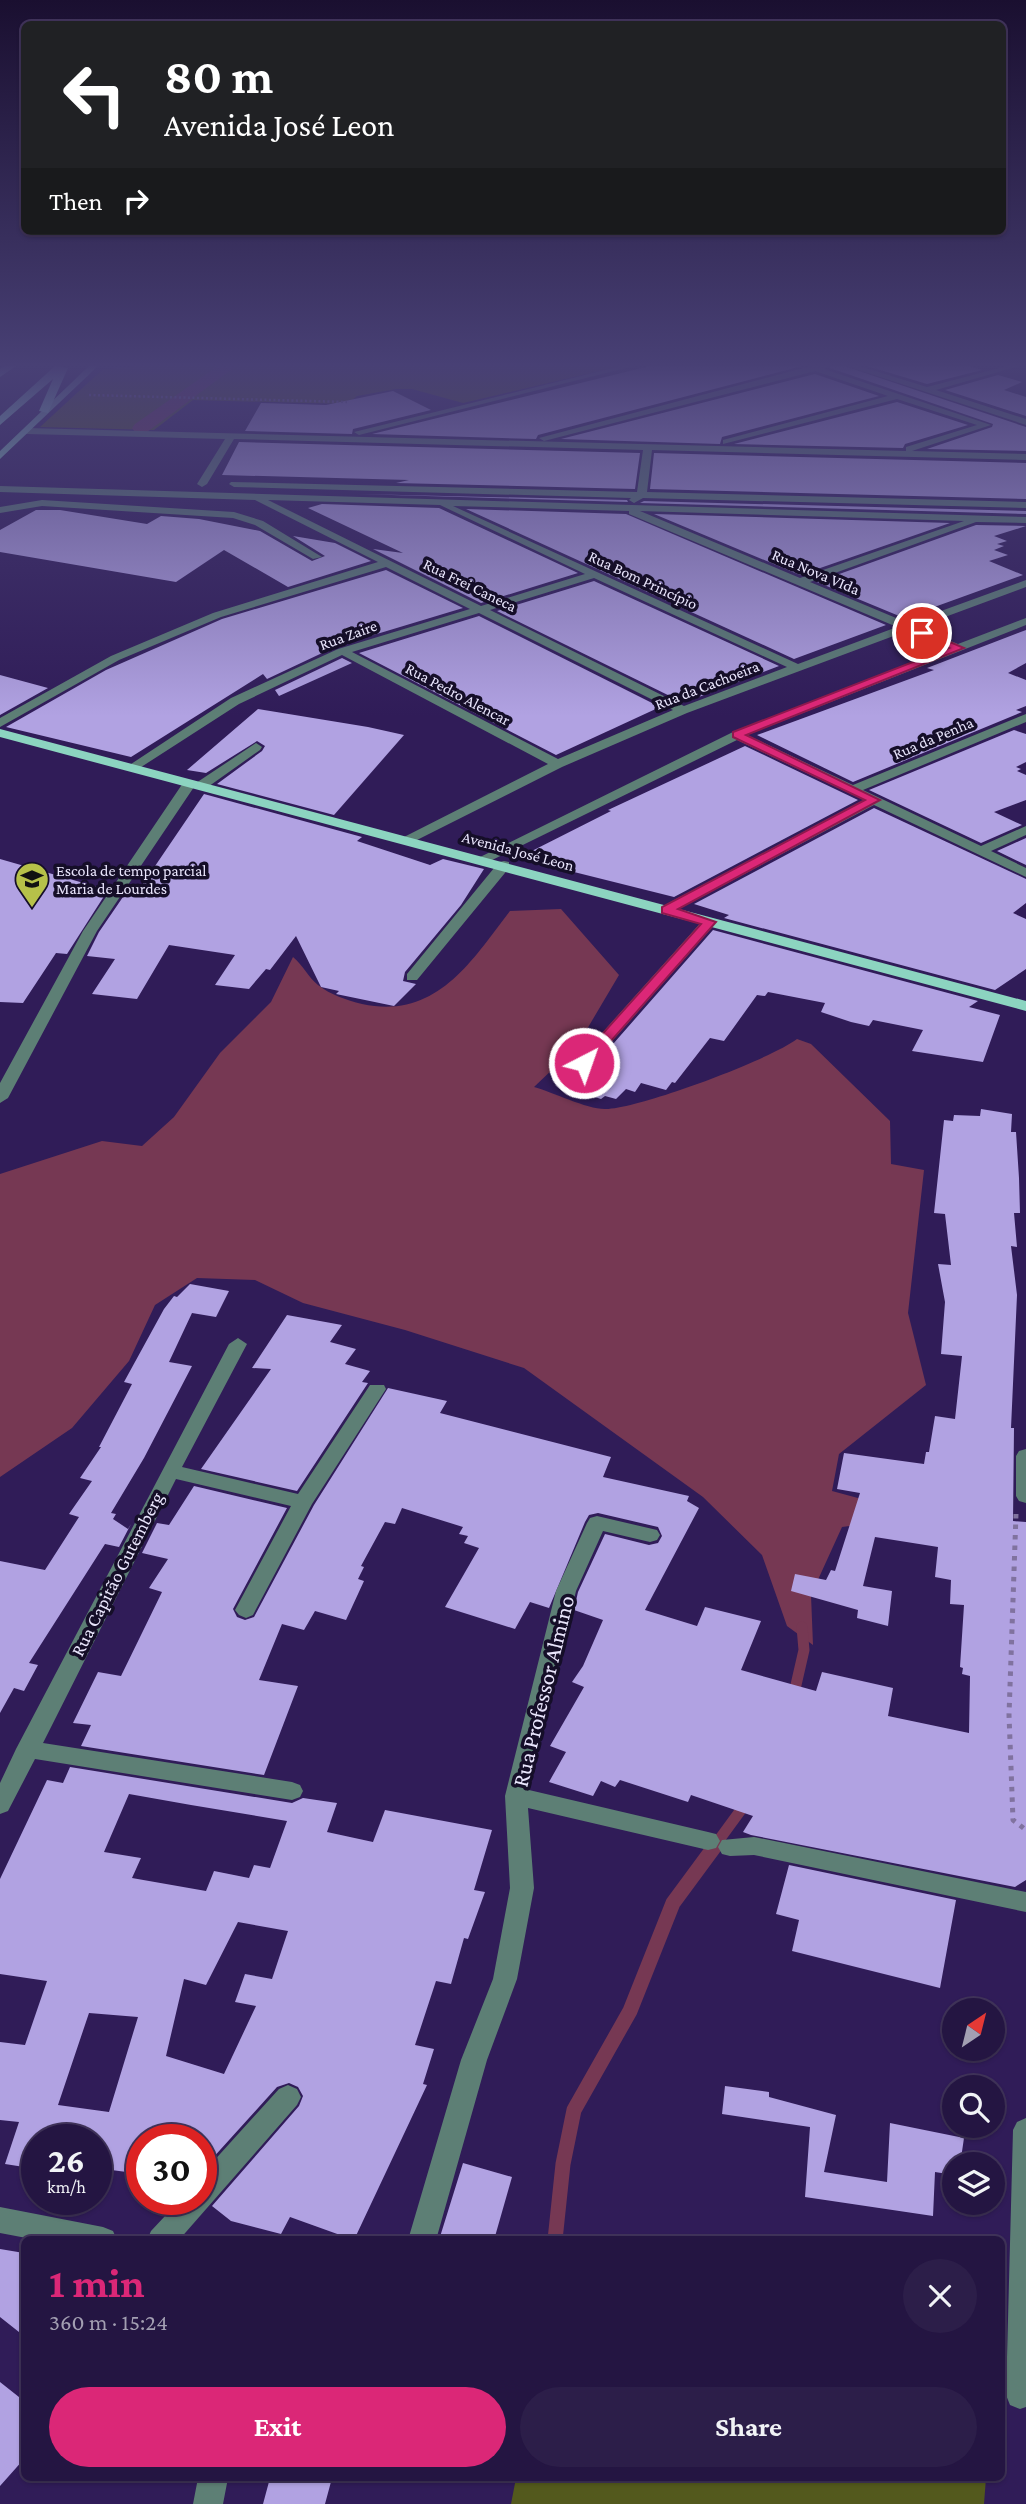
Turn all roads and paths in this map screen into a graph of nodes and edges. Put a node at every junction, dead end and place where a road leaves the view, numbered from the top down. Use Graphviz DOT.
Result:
graph roads {
  1 [pos="169,483"];
  2 [pos="643,483"];
  3 [pos="202,484"];
  4 [pos="259,485"];
  5 [pos="0,489"];
  6 [pos="106,492"];
  7 [pos="642,494"];
  8 [pos="254,497"];
  9 [pos="438,502"];
  10 [pos="1026,505"];
  11 [pos="98,507"];
  12 [pos="623,508"];
  13 [pos="0,510"];
  14 [pos="980,519"];
  15 [pos="1026,520"];
  16 [pos="317,557"];
  17 [pos="387,564"];
  18 [pos="594,575"];
  19 [pos="799,582"];
  20 [pos="1026,583"];
  21 [pos="479,609"];
  22 [pos="1026,621"];
  23 [pos="905,626"];
  24 [pos="955,646"];
  25 [pos="342,651"];
  26 [pos="798,668"];
  27 [pos="683,710"];
  28 [pos="1026,718"];
  29 [pos="0,723"];
  30 [pos="0,733"];
  31 [pos="737,735"];
  32 [pos="256,747"];
  33 [pos="558,764"];
  34 [pos="131,768"];
  35 [pos="195,785"];
  36 [pos="853,790"];
  37 [pos="874,800"];
  38 [pos="1026,830"];
  39 [pos="409,840"];
  40 [pos="981,851"];
  41 [pos="483,859"];
  42 [pos="504,865"];
  43 [pos="1026,873"];
  44 [pos="666,910"];
  45 [pos="709,922"];
  46 [pos="412,977"];
  47 [pos="1026,1006"];
  48 [pos="584,1063"];
  49 [pos="0,1098"];
  50 [pos="238,1344"];
  51 [pos="377,1389"];
  52 [pos="1026,1456"];
  53 [pos="170,1471"];
  54 [pos="1026,1496"];
  55 [pos="303,1502"];
  56 [pos="650,1535"];
  57 [pos="246,1610"];
  58 [pos="27,1749"];
  59 [pos="292,1791"];
  60 [pos="516,1796"];
  61 [pos="0,1805"];
  62 [pos="1026,1830"];
  63 [pos="1026,1902"];
  64 [pos="288,2097"];
  65 [pos="1026,2130"];
  66 [pos="217,2177"];
  67 [pos="184,2215"];
  68 [pos="0,2220"];
  69 [pos="82,2236"];
  70 [pos="165,2236"];
  71 [pos="423,2236"];
  72 [pos="1016,2394"];
  73 [pos="212,2481"];
  74 [pos="208,2504"];
  1 -- 3 [label="street"];
  2 -- 7 [label="street"];
  3 -- 4 [label="street"];
  4 -- 7 [label="street"];
  4 -- 8 [label="street"];
  5 -- 6 [label="street"];
  6 -- 8 [label="street"];
  6 -- 11 [label="street"];
  7 -- 10 [label="street"];
  7 -- 12 [label="street"];
  8 -- 9 [label="street"];
  8 -- 17 [label="street, Rua Frei Caneca"];
  9 -- 12 [label="street"];
  9 -- 18 [label="street, Rua Bom Princípio"];
  11 -- 13 [label="street"];
  11 -- 16 [label="street"];
  12 -- 14 [label="street"];
  12 -- 19 [label="street, Rua Nova VIda"];
  14 -- 15 [label="street"];
  14 -- 19 [label="street"];
  17 -- 21 [label="street, Rua Frei Caneca"];
  17 -- 29 [label="street"];
  18 -- 21 [label="street, Rua Zaire"];
  18 -- 26 [label="street, Rua Bom Princípio"];
  19 -- 23 [label="street, Rua Nova VIda"];
  20 -- 23 [label="street, Rua da Cachoeira"];
  21 -- 25 [label="street, Rua Zaire"];
  21 -- 27 [label="street, Rua Frei Caneca"];
  22 -- 24 [label="street"];
  23 -- 24 [label="street, Rua Nova VIda"];
  23 -- 26 [label="street, Rua da Cachoeira"];
  24 -- 31 [label="street"];
  25 -- 33 [label="street, Rua Pedro Alencar"];
  25 -- 34 [label="street, Rua Zaire"];
  26 -- 27 [label="street, Rua da Cachoeira"];
  27 -- 33 [label="street, Rua da Cachoeira"];
  28 -- 36 [label="street, Rua da Penha"];
  30 -- 34 [label="main road, Avenida José Leon"];
  31 -- 36 [label="street"];
  31 -- 41 [label="street"];
  32 -- 35 [label="street"];
  33 -- 39 [label="street, Rua da Cachoeira"];
  34 -- 35 [label="main road, Avenida José Leon"];
  35 -- 39 [label="main road, Avenida José Leon"];
  35 -- 49 [label="street"];
  36 -- 37 [label="street"];
  37 -- 40 [label="street"];
  37 -- 44 [label="street"];
  38 -- 40 [label="street"];
  39 -- 41 [label="main road, Avenida José Leon"];
  40 -- 43 [label="street"];
  41 -- 42 [label="main road, Avenida José Leon"];
  42 -- 44 [label="main road, Avenida José Leon"];
  42 -- 46 [label="street"];
  44 -- 45 [label="main road, Avenida José Leon"];
  45 -- 47 [label="main road, Avenida José Leon"];
  45 -- 48 [label="street"];
  50 -- 53 [label="street, Rua Capitão Gutemberg"];
  51 -- 55 [label="street"];
  52 -- 54 [label="street"];
  53 -- 55 [label="street"];
  53 -- 58 [label="street, Rua Capitão Gutemberg"];
  54 -- 62 [label="path"];
  55 -- 57 [label="street"];
  56 -- 60 [label="street, Rua Professor Almino"];
  58 -- 59 [label="street"];
  58 -- 61 [label="street, Rua Capitão Gutemberg"];
  60 -- 63 [label="street"];
  60 -- 71 [label="street, Rua Professor Almino"];
  64 -- 66 [label="street"];
  65 -- 72 [label="street"];
  67 -- 70 [label="street"];
  68 -- 69 [label="street"];
  73 -- 74 [label="street"];
}
